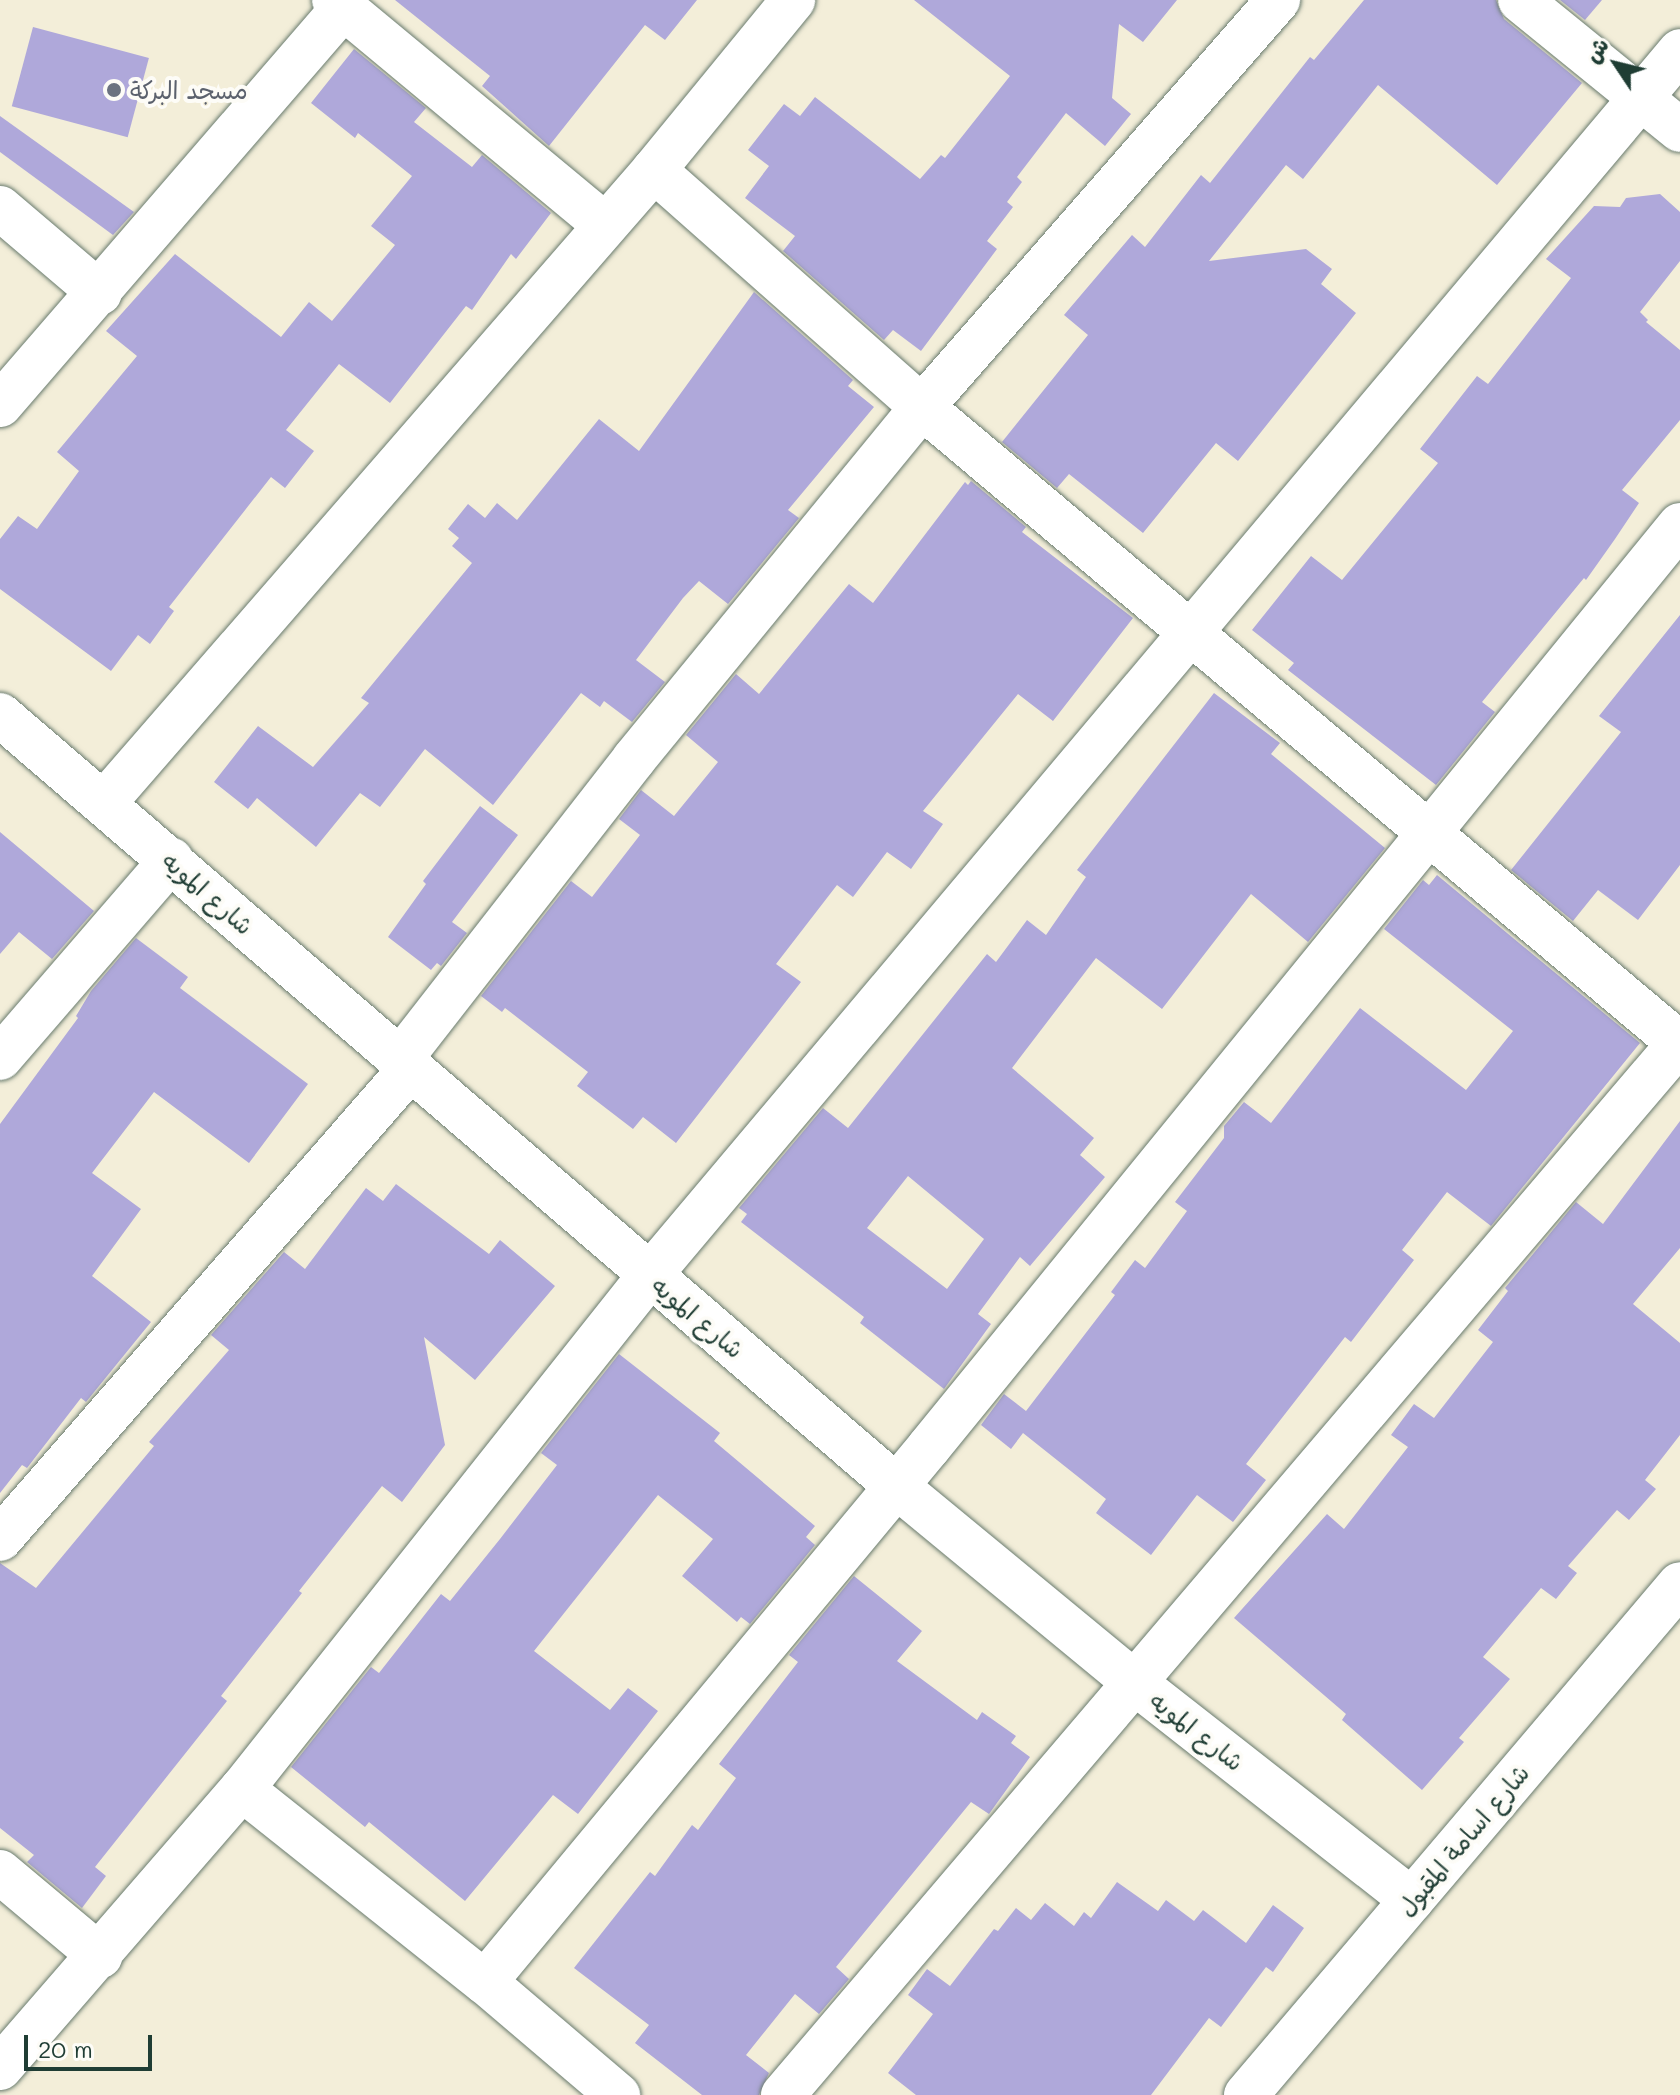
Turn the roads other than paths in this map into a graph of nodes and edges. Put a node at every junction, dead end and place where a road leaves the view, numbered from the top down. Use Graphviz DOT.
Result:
graph roads {
  1 [pos="793,0"];
  2 [pos="1278,0"];
  3 [pos="1520,0"];
  4 [pos="339,4"];
  5 [pos="1680,51"];
  6 [pos="1641,98"];
  7 [pos="1680,130"];
  8 [pos="654,170"];
  9 [pos="0,208"];
  10 [pos="604,224"];
  11 [pos="100,293"];
  12 [pos="0,405"];
  13 [pos="922,407"];
  14 [pos="1680,525"];
  15 [pos="1191,632"];
  16 [pos="0,715"];
  17 [pos="104,803"];
  18 [pos="1430,830"];
  19 [pos="171,860"];
  20 [pos="1680,1043"];
  21 [pos="0,1058"];
  22 [pos="405,1065"];
  23 [pos="649,1276"];
  24 [pos="895,1485"];
  25 [pos="0,1539"];
  26 [pos="1680,1584"];
  27 [pos="1134,1682"];
  28 [pos="242,1789"];
  29 [pos="0,1872"];
  30 [pos="1412,1900"];
  31 [pos="100,1956"];
  32 [pos="485,1982"];
  33 [pos="0,2068"];
  34 [pos="618,2095"];
  35 [pos="783,2095"];
  36 [pos="1246,2095"];
  1 -- 8 [label="street"];
  2 -- 13 [label="street"];
  3 -- 6 [label="street"];
  4 -- 10 [label="street"];
  4 -- 11 [label="street"];
  5 -- 6 [label="street"];
  6 -- 7 [label="street"];
  6 -- 15 [label="street"];
  8 -- 10 [label="street"];
  8 -- 13 [label="street"];
  9 -- 11 [label="street"];
  10 -- 17 [label="street"];
  11 -- 12 [label="street"];
  13 -- 15 [label="street"];
  13 -- 22 [label="street"];
  14 -- 18 [label="street"];
  15 -- 18 [label="street"];
  15 -- 23 [label="street"];
  16 -- 17 [label="street, شارع المويه"];
  17 -- 19 [label="street, شارع المويه"];
  18 -- 20 [label="street"];
  18 -- 24 [label="street"];
  19 -- 21 [label="street"];
  19 -- 22 [label="street, شارع المويه"];
  20 -- 27 [label="street"];
  22 -- 23 [label="street, شارع المويه"];
  22 -- 25 [label="street"];
  23 -- 24 [label="street, شارع المويه"];
  23 -- 28 [label="street"];
  24 -- 27 [label="street, شارع المويه"];
  24 -- 32 [label="street"];
  26 -- 30 [label="street, شارع اسامة المقبول"];
  27 -- 30 [label="street, شارع المويه"];
  27 -- 35 [label="street"];
  28 -- 31 [label="street"];
  28 -- 32 [label="street"];
  29 -- 31 [label="street"];
  30 -- 36 [label="street, شارع اسامة المقبول"];
  31 -- 33 [label="street"];
  32 -- 34 [label="street"];
}
